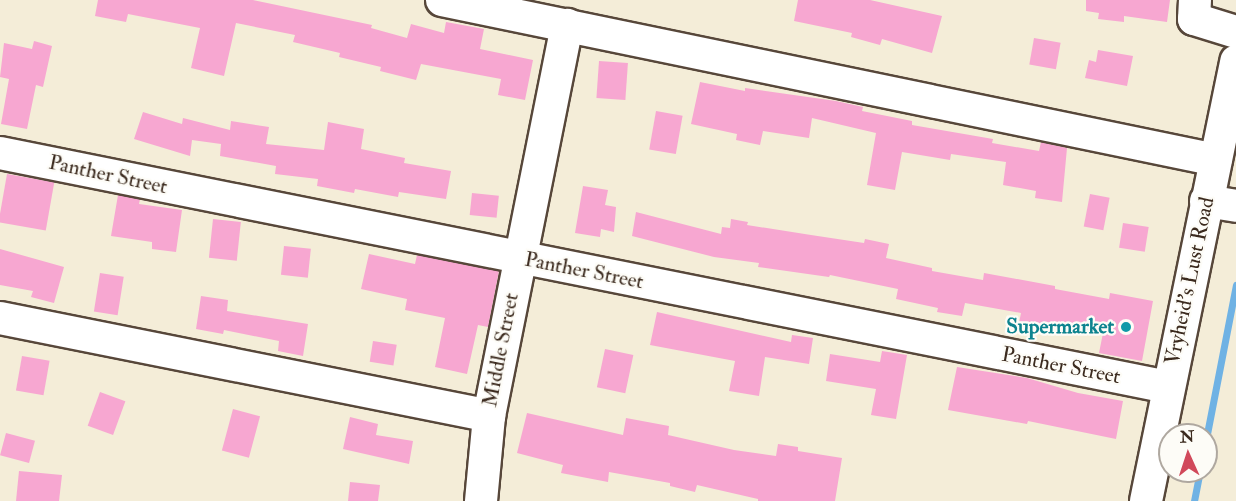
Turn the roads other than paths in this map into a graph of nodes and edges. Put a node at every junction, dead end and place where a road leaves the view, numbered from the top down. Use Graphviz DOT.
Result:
graph roads {
  1 [pos="442,0"];
  2 [pos="1195,0"];
  3 [pos="567,25"];
  4 [pos="1236,32"];
  5 [pos="1236,61"];
  6 [pos="0,153"];
  7 [pos="1216,160"];
  8 [pos="1221,204"];
  9 [pos="519,259"];
  10 [pos="0,318"];
  11 [pos="1168,387"];
  12 [pos="489,416"];
  13 [pos="484,500"];
  14 [pos="1146,501"];
  1 -- 3 [label="street"];
  2 -- 4 [label="street"];
  3 -- 7 [label="street"];
  3 -- 9 [label="street, Middle Street"];
  5 -- 7 [label="street, Vryheid's Lust Road"];
  6 -- 9 [label="street, Panther Street"];
  7 -- 8 [label="street, Vryheid's Lust Road"];
  8 -- 11 [label="street, Vryheid's Lust Road"];
  9 -- 11 [label="street, Panther Street"];
  9 -- 12 [label="street, Middle Street"];
  10 -- 12 [label="street"];
  11 -- 14 [label="street, Vryheid's Lust Road"];
  12 -- 13 [label="street, Middle Street"];
}
